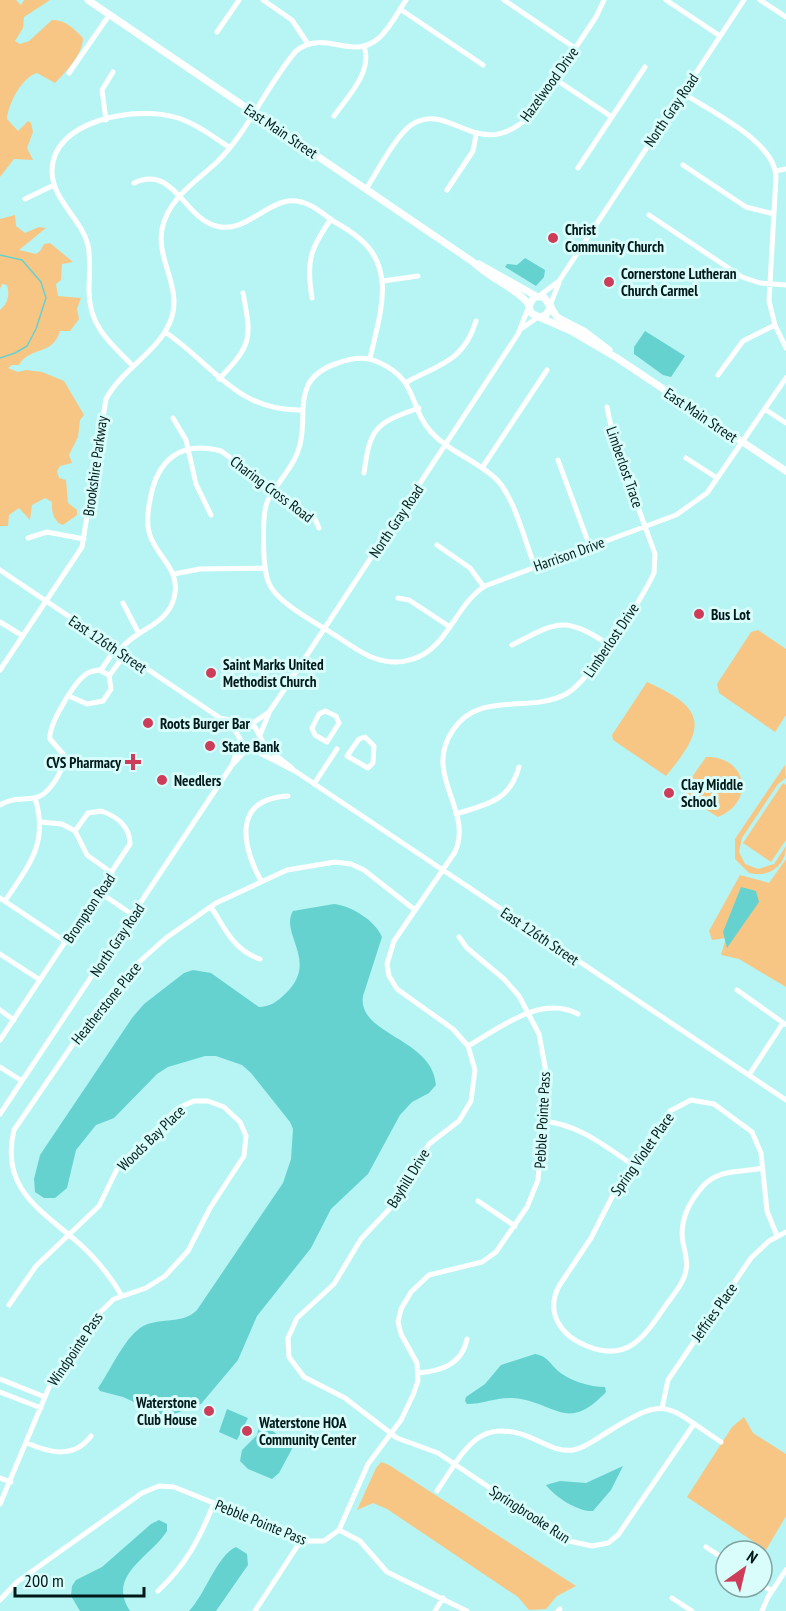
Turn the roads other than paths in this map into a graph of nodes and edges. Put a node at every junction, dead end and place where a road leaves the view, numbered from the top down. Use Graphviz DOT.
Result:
graph roads {
  1 [pos="88,0"];
  2 [pos="239,0"];
  3 [pos="263,0"];
  4 [pos="406,0"];
  5 [pos="504,0"];
  6 [pos="604,0"];
  7 [pos="666,0"];
  8 [pos="744,0"];
  9 [pos="760,0"];
  10 [pos="400,9"];
  11 [pos="110,14"];
  12 [pos="786,17"];
  13 [pos="217,32"];
  14 [pos="720,36"];
  15 [pos="308,44"];
  16 [pos="364,46"];
  17 [pos="575,48"];
  18 [pos="483,65"];
  19 [pos="645,68"];
  20 [pos="113,72"];
  21 [pos="69,73"];
  22 [pos="555,79"];
  23 [pos="683,93"];
  24 [pos="254,112"];
  25 [pos="334,116"];
  26 [pos="612,117"];
  27 [pos="106,120"];
  28 [pos="476,135"];
  29 [pos="229,147"];
  30 [pos="683,165"];
  31 [pos="578,168"];
  32 [pos="786,169"];
  33 [pos="776,171"];
  34 [pos="134,183"];
  35 [pos="54,185"];
  36 [pos="366,189"];
  37 [pos="447,190"];
  38 [pos="180,195"];
  39 [pos="25,199"];
  40 [pos="774,214"];
  41 [pos="649,215"];
  42 [pos="331,219"];
  43 [pos="473,262"];
  44 [pos="418,276"];
  45 [pos="383,281"];
  46 [pos="559,281"];
  47 [pos="769,284"];
  48 [pos="786,285"];
  49 [pos="243,293"];
  50 [pos="538,296"];
  51 [pos="312,298"];
  52 [pos="529,305"];
  53 [pos="550,305"];
  54 [pos="539,317"];
  55 [pos="476,321"];
  56 [pos="775,325"];
  57 [pos="521,329"];
  58 [pos="165,332"];
  59 [pos="786,348"];
  60 [pos="617,358"];
  61 [pos="370,359"];
  62 [pos="133,366"];
  63 [pos="547,370"];
  64 [pos="718,375"];
  65 [pos="786,378"];
  66 [pos="219,379"];
  67 [pos="407,382"];
  68 [pos="607,407"];
  69 [pos="418,408"];
  70 [pos="302,410"];
  71 [pos="766,410"];
  72 [pos="173,418"];
  73 [pos="786,423"];
  74 [pos="743,442"];
  75 [pos="447,444"];
  76 [pos="189,451"];
  77 [pos="686,458"];
  78 [pos="558,460"];
  79 [pos="482,468"];
  80 [pos="786,471"];
  81 [pos="364,473"];
  82 [pos="717,478"];
  83 [pos="274,491"];
  84 [pos="211,515"];
  85 [pos="645,526"];
  86 [pos="319,528"];
  87 [pos="28,538"];
  88 [pos="84,540"];
  89 [pos="437,545"];
  90 [pos="590,547"];
  91 [pos="535,567"];
  92 [pos="265,568"];
  93 [pos="0,570"];
  94 [pos="174,574"];
  95 [pos="484,587"];
  96 [pos="398,598"];
  97 [pos="46,602"];
  98 [pos="123,603"];
  99 [pos="0,622"];
  100 [pos="450,627"];
  101 [pos="325,628"];
  102 [pos="138,632"];
  103 [pos="23,636"];
  104 [pos="608,644"];
  105 [pos="512,645"];
  106 [pos="120,651"];
  107 [pos="0,670"];
  108 [pos="101,670"];
  109 [pos="109,676"];
  110 [pos="69,696"];
  111 [pos="269,712"];
  112 [pos="217,717"];
  113 [pos="250,725"];
  114 [pos="260,736"];
  115 [pos="240,739"];
  116 [pos="327,742"];
  117 [pos="250,746"];
  118 [pos="337,749"];
  119 [pos="347,756"];
  120 [pos="232,765"];
  121 [pos="519,767"];
  122 [pos="295,771"];
  123 [pos="314,784"];
  124 [pos="288,796"];
  125 [pos="35,798"];
  126 [pos="0,805"];
  127 [pos="456,814"];
  128 [pos="41,822"];
  129 [pos="75,831"];
  130 [pos="443,870"];
  131 [pos="112,873"];
  132 [pos="261,880"];
  133 [pos="99,892"];
  134 [pos="2,899"];
  135 [pos="211,907"];
  136 [pos="415,910"];
  137 [pos="133,915"];
  138 [pos="459,937"];
  139 [pos="66,942"];
  140 [pos="0,954"];
  141 [pos="260,959"];
  142 [pos="40,981"];
  143 [pos="736,990"];
  144 [pos="0,1010"];
  145 [pos="530,1013"];
  146 [pos="578,1014"];
  147 [pos="14,1020"];
  148 [pos="785,1024"];
  149 [pos="0,1040"];
  150 [pos="468,1046"];
  151 [pos="0,1067"];
  152 [pos="749,1075"];
  153 [pos="22,1081"];
  154 [pos="786,1100"];
  155 [pos="228,1110"];
  156 [pos="0,1114"];
  157 [pos="543,1121"];
  158 [pos="633,1165"];
  159 [pos="762,1168"];
  160 [pos="478,1201"];
  161 [pos="515,1226"];
  162 [pos="786,1232"];
  163 [pos="69,1234"];
  164 [pos="777,1236"];
  165 [pos="122,1296"];
  166 [pos="9,1305"];
  167 [pos="467,1339"];
  168 [pos="418,1373"];
  169 [pos="0,1379"];
  170 [pos="0,1392"];
  171 [pos="45,1397"];
  172 [pos="40,1408"];
  173 [pos="662,1408"];
  174 [pos="694,1424"];
  175 [pos="391,1433"];
  176 [pos="92,1436"];
  177 [pos="721,1442"];
  178 [pos="27,1443"];
  179 [pos="455,1464"];
  180 [pos="0,1478"];
  181 [pos="11,1482"];
  182 [pos="437,1491"];
  183 [pos="214,1503"];
  184 [pos="0,1504"];
  185 [pos="339,1530"];
  186 [pos="302,1539"];
  187 [pos="706,1547"];
  188 [pos="714,1552"];
  189 [pos="786,1570"];
  190 [pos="774,1588"];
  191 [pos="158,1591"];
  192 [pos="443,1598"];
  193 [pos="672,1598"];
  194 [pos="0,1600"];
  195 [pos="255,1611"];
  196 [pos="435,1611"];
  197 [pos="467,1611"];
  198 [pos="692,1611"];
  1 -- 11 [label="main road, East Main Street"];
  2 -- 13 [label="street"];
  3 -- 15 [label="street"];
  4 -- 10 [label="street"];
  5 -- 17 [label="street"];
  6 -- 17 [label="street, Hazelwood Drive"];
  7 -- 14 [label="street"];
  8 -- 14 [label="street, North Gray Road"];
  9 -- 12 [label="street"];
  10 -- 16 [label="street"];
  10 -- 18 [label="street"];
  11 -- 21 [label="street"];
  11 -- 24 [label="main road, East Main Street"];
  14 -- 23 [label="street, North Gray Road"];
  15 -- 16 [label="street"];
  15 -- 24 [label="street, Brookshire Parkway"];
  16 -- 25 [label="street"];
  17 -- 22 [label="street, Hazelwood Drive"];
  19 -- 26 [label="street"];
  20 -- 27 [label="street"];
  22 -- 26 [label="street"];
  22 -- 28 [label="street, Hazelwood Drive"];
  23 -- 33 [label="street"];
  23 -- 46 [label="street, North Gray Road"];
  24 -- 29 [label="street, Brookshire Parkway"];
  24 -- 36 [label="main road, East Main Street"];
  26 -- 31 [label="street"];
  27 -- 29 [label="street"];
  27 -- 35 [label="street"];
  28 -- 36 [label="street, Hazelwood Drive"];
  28 -- 37 [label="street"];
  29 -- 38 [label="street, Brookshire Parkway"];
  30 -- 40 [label="street"];
  32 -- 33 [label="street"];
  33 -- 40 [label="street"];
  34 -- 38 [label="street"];
  35 -- 39 [label="street"];
  35 -- 62 [label="street"];
  36 -- 43 [label="main road, East Main Street"];
  38 -- 42 [label="street"];
  38 -- 58 [label="street, Brookshire Parkway"];
  40 -- 47 [label="street"];
  41 -- 47 [label="street"];
  42 -- 45 [label="street"];
  42 -- 51 [label="street"];
  43 -- 50 [label="main road, East Main Street"];
  43 -- 52 [label="main road, East Main Street"];
  44 -- 45 [label="street"];
  45 -- 61 [label="street"];
  46 -- 50 [label="street, North Gray Road"];
  46 -- 53 [label="street, North Gray Road"];
  47 -- 48 [label="street"];
  47 -- 56 [label="street"];
  49 -- 66 [label="street"];
  50 -- 52 [label="main road"];
  50 -- 53 [label="main road"];
  52 -- 54 [label="main road"];
  52 -- 57 [label="street, North Gray Road"];
  53 -- 54 [label="main road"];
  53 -- 60 [label="main road, East Main Street"];
  54 -- 57 [label="street, North Gray Road"];
  54 -- 60 [label="main road, East Main Street"];
  55 -- 67 [label="street"];
  56 -- 59 [label="street"];
  56 -- 64 [label="street"];
  57 -- 75 [label="street, North Gray Road"];
  58 -- 62 [label="street, Brookshire Parkway"];
  58 -- 66 [label="street"];
  60 -- 74 [label="main road, East Main Street"];
  61 -- 67 [label="street"];
  61 -- 70 [label="street"];
  62 -- 88 [label="street, Brookshire Parkway"];
  63 -- 79 [label="street"];
  65 -- 71 [label="street, Harrison Drive"];
  66 -- 70 [label="street"];
  67 -- 69 [label="street"];
  68 -- 85 [label="street, Limberlost Trace"];
  69 -- 75 [label="street"];
  69 -- 81 [label="street"];
  70 -- 83 [label="street"];
  71 -- 73 [label="street"];
  71 -- 74 [label="street, Harrison Drive"];
  72 -- 76 [label="street"];
  74 -- 80 [label="main road, East Main Street"];
  74 -- 82 [label="street, Harrison Drive"];
  75 -- 79 [label="street"];
  75 -- 101 [label="street, North Gray Road"];
  76 -- 83 [label="street, Charing Cross Road"];
  76 -- 84 [label="street"];
  76 -- 94 [label="street, Charing Cross Road"];
  77 -- 82 [label="street"];
  78 -- 90 [label="street"];
  79 -- 91 [label="street"];
  82 -- 85 [label="street, Harrison Drive"];
  83 -- 86 [label="street, Charing Cross Road"];
  83 -- 92 [label="street"];
  85 -- 90 [label="street, Harrison Drive"];
  85 -- 104 [label="street, Limberlost Drive"];
  87 -- 88 [label="street"];
  88 -- 97 [label="street, Brookshire Parkway"];
  89 -- 95 [label="street"];
  90 -- 91 [label="street, Harrison Drive"];
  91 -- 95 [label="street, Harrison Drive"];
  92 -- 94 [label="street"];
  92 -- 101 [label="street, Harrison Drive"];
  93 -- 97 [label="street, East 126th Street"];
  94 -- 102 [label="street"];
  95 -- 100 [label="street, Harrison Drive"];
  96 -- 100 [label="street"];
  97 -- 103 [label="street, Brookshire Parkway"];
  97 -- 106 [label="street, East 126th Street"];
  98 -- 102 [label="street"];
  99 -- 103 [label="street"];
  100 -- 101 [label="street, Harrison Drive"];
  101 -- 111 [label="street, North Gray Road"];
  102 -- 106 [label="street"];
  103 -- 107 [label="street, Brookshire Parkway"];
  104 -- 105 [label="street"];
  104 -- 127 [label="street, Limberlost Drive"];
  106 -- 108 [label="street"];
  106 -- 109 [label="street"];
  106 -- 112 [label="street, East 126th Street"];
  108 -- 109 [label="street"];
  108 -- 110 [label="street"];
  109 -- 110 [label="street"];
  110 -- 125 [label="street"];
  111 -- 113 [label="street, North Gray Road"];
  111 -- 114 [label="street, North Gray Road"];
  112 -- 113 [label="street, East 126th Street"];
  112 -- 115 [label="street, East 126th Street"];
  113 -- 114 [label="street"];
  113 -- 115 [label="street"];
  114 -- 117 [label="street"];
  114 -- 122 [label="street, East 126th Street"];
  115 -- 117 [label="street"];
  115 -- 120 [label="street, North Gray Road"];
  116 -- 116 [label="street"];
  116 -- 118 [label="street"];
  117 -- 120 [label="street, North Gray Road"];
  117 -- 122 [label="street, East 126th Street"];
  118 -- 119 [label="street"];
  118 -- 123 [label="street"];
  119 -- 119 [label="street"];
  120 -- 137 [label="street, North Gray Road"];
  121 -- 127 [label="street"];
  122 -- 123 [label="street, East 126th Street"];
  123 -- 130 [label="street, East 126th Street"];
  124 -- 132 [label="street"];
  125 -- 126 [label="street"];
  125 -- 128 [label="street"];
  127 -- 130 [label="street, Limberlost Drive"];
  128 -- 129 [label="street"];
  128 -- 134 [label="street"];
  129 -- 131 [label="street"];
  129 -- 131 [label="street, Brompton Road"];
  130 -- 136 [label="street"];
  130 -- 152 [label="street, East 126th Street"];
  131 -- 133 [label="street, Brompton Road"];
  132 -- 135 [label="street, Heatherstone Place"];
  132 -- 136 [label="street, Heatherstone Place"];
  133 -- 137 [label="street"];
  133 -- 139 [label="street, Brompton Road"];
  134 -- 139 [label="street"];
  135 -- 141 [label="street"];
  135 -- 163 [label="street, Heatherstone Place"];
  136 -- 150 [label="street"];
  137 -- 153 [label="street, North Gray Road"];
  138 -- 145 [label="street, Pebble Pointe Pass"];
  139 -- 142 [label="street, Brompton Road"];
  140 -- 142 [label="street"];
  142 -- 147 [label="street, Brompton Road"];
  143 -- 148 [label="street"];
  144 -- 147 [label="street"];
  145 -- 146 [label="street"];
  145 -- 150 [label="street"];
  145 -- 157 [label="street, Pebble Pointe Pass"];
  147 -- 149 [label="street, Brompton Road"];
  148 -- 152 [label="street"];
  150 -- 175 [label="street, Bayhill Drive"];
  151 -- 153 [label="street"];
  152 -- 154 [label="street, East 126th Street"];
  153 -- 156 [label="street, North Gray Road"];
  155 -- 163 [label="street, Woods Bay Place"];
  155 -- 165 [label="street, Windpointe Pass"];
  157 -- 158 [label="street"];
  157 -- 161 [label="street, Pebble Pointe Pass"];
  158 -- 159 [label="street, Spring Violet Place"];
  158 -- 159 [label="street, Spring Violet Place"];
  159 -- 164 [label="street, Spring Violet Place"];
  160 -- 161 [label="street"];
  161 -- 168 [label="street, Pebble Pointe Pass"];
  162 -- 164 [label="street, Jeffries Place"];
  163 -- 165 [label="street, Heatherstone Place"];
  163 -- 166 [label="street, Woods Bay Place"];
  164 -- 173 [label="street, Jeffries Place"];
  165 -- 171 [label="street, Windpointe Pass"];
  167 -- 168 [label="street"];
  168 -- 175 [label="street"];
  169 -- 171 [label="street"];
  170 -- 172 [label="street"];
  171 -- 172 [label="street, Windpointe Pass"];
  172 -- 178 [label="street, Windpointe Pass"];
  173 -- 174 [label="street"];
  173 -- 179 [label="street"];
  174 -- 177 [label="street"];
  174 -- 179 [label="street, Springbrooke Run"];
  175 -- 179 [label="street, Springbrooke Run"];
  175 -- 185 [label="street"];
  176 -- 178 [label="street"];
  178 -- 181 [label="street, Windpointe Pass"];
  179 -- 182 [label="street"];
  180 -- 181 [label="street"];
  181 -- 184 [label="street, Windpointe Pass"];
  183 -- 186 [label="street, Pebble Pointe Pass"];
  183 -- 191 [label="street"];
  183 -- 194 [label="street, Pebble Pointe Pass"];
  185 -- 186 [label="street, Pebble Pointe Pass"];
  185 -- 192 [label="street"];
  186 -- 195 [label="street"];
  187 -- 188 [label="street"];
  189 -- 190 [label="street"];
  192 -- 196 [label="street"];
  192 -- 197 [label="street"];
  193 -- 198 [label="street"];
}
